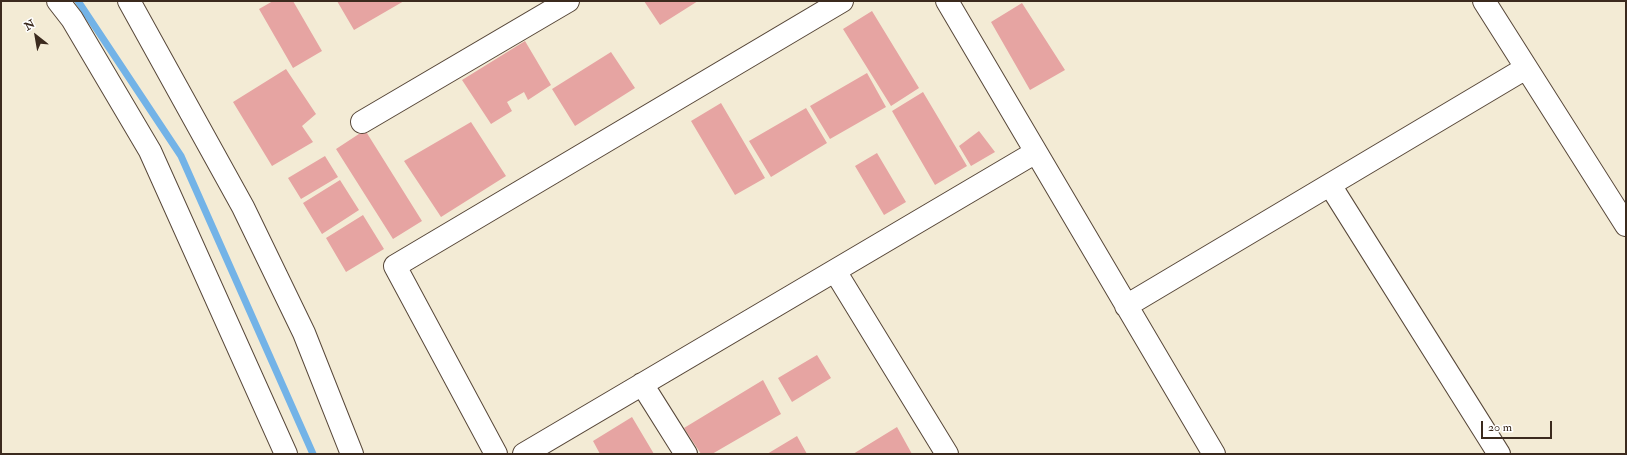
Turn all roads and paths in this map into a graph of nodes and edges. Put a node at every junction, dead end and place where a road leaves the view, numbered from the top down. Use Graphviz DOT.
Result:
graph roads {
  1 [pos="58,1"];
  2 [pos="129,1"];
  3 [pos="568,1"];
  4 [pos="842,1"];
  5 [pos="947,1"];
  6 [pos="1484,1"];
  7 [pos="1526,68"];
  8 [pos="362,122"];
  9 [pos="1036,152"];
  10 [pos="1330,185"];
  11 [pos="1626,225"];
  12 [pos="834,271"];
  13 [pos="1126,306"];
  14 [pos="642,384"];
  15 [pos="286,454"];
  16 [pos="352,454"];
  17 [pos="496,454"];
  18 [pos="524,454"];
  19 [pos="686,454"];
  20 [pos="947,454"];
  21 [pos="1214,454"];
  22 [pos="1499,454"];
  1 -- 15 [label="street"];
  2 -- 16 [label="street"];
  3 -- 8 [label="street"];
  4 -- 17 [label="street"];
  5 -- 9 [label="street"];
  6 -- 7 [label="street"];
  7 -- 10 [label="street"];
  7 -- 11 [label="street"];
  9 -- 12 [label="street"];
  9 -- 13 [label="street"];
  10 -- 13 [label="street"];
  10 -- 22 [label="street"];
  12 -- 14 [label="street"];
  12 -- 20 [label="street"];
  13 -- 21 [label="street"];
  14 -- 18 [label="street"];
  14 -- 19 [label="street"];
}
